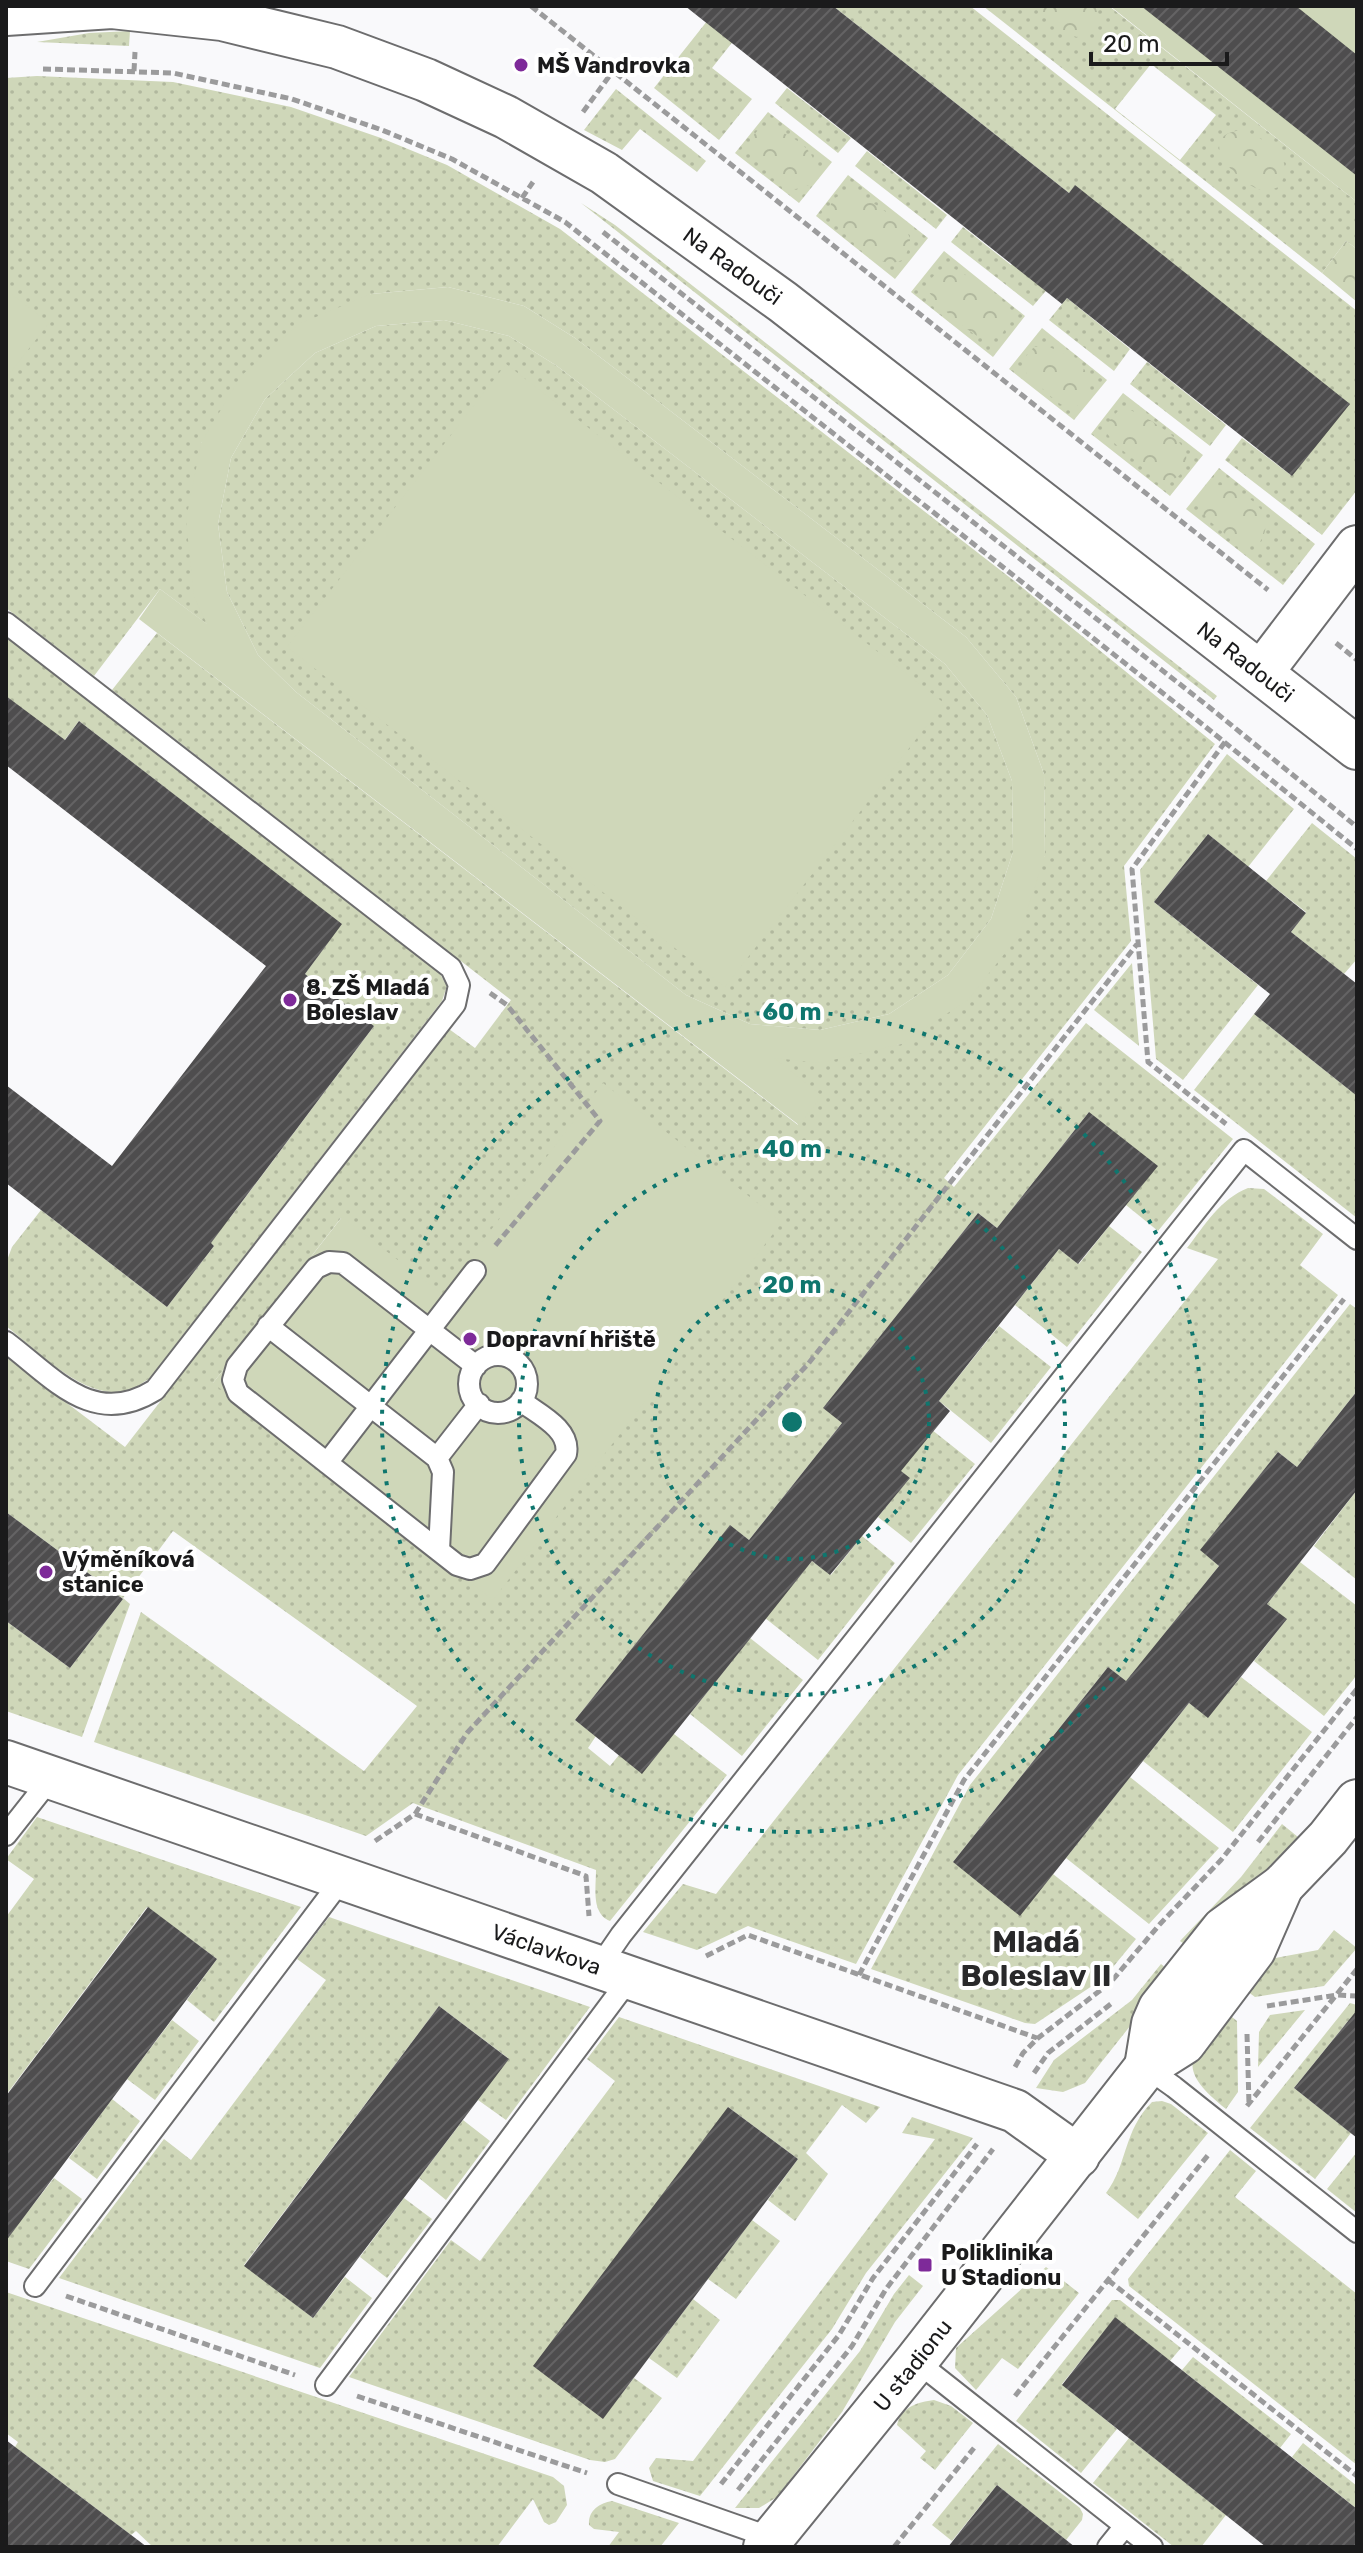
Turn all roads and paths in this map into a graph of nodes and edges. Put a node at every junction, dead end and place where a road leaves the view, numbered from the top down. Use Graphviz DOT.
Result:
graph roads {
  1 [pos="531,6"];
  2 [pos="51,8"];
  3 [pos="6,14"];
  4 [pos="121,54"];
  5 [pos="149,55"];
  6 [pos="43,69"];
  7 [pos="613,71"];
  8 [pos="582,113"];
  9 [pos="531,184"];
  10 [pos="522,198"];
  11 [pos="597,227"];
  12 [pos="1357,547"];
  13 [pos="1303,617"];
  14 [pos="6,623"];
  15 [pos="1357,660"];
  16 [pos="1261,673"];
  17 [pos="1225,742"];
  18 [pos="1357,748"];
  19 [pos="1357,827"];
  20 [pos="1357,849"];
  21 [pos="1138,943"];
  22 [pos="459,985"];
  23 [pos="1237,1133"];
  24 [pos="1357,1239"];
  25 [pos="475,1271"];
  26 [pos="1344,1299"];
  27 [pos="268,1326"];
  28 [pos="429,1330"];
  29 [pos="6,1342"];
  30 [pos="476,1366"];
  31 [pos="521,1401"];
  32 [pos="479,1404"];
  33 [pos="371,1406"];
  34 [pos="437,1458"];
  35 [pos="327,1463"];
  36 [pos="439,1550"];
  37 [pos="6,1762"];
  38 [pos="51,1778"];
  39 [pos="1357,1801"];
  40 [pos="415,1814"];
  41 [pos="6,1835"];
  42 [pos="355,1863"];
  43 [pos="593,1923"];
  44 [pos="1150,1935"];
  45 [pos="1158,1941"];
  46 [pos="699,1960"];
  47 [pos="1357,1969"];
  48 [pos="615,1973"];
  49 [pos="859,1975"];
  50 [pos="1337,1995"];
  51 [pos="1357,1996"];
  52 [pos="1261,2007"];
  53 [pos="1247,2025"];
  54 [pos="1038,2038"];
  55 [pos="1146,2067"];
  56 [pos="1249,2104"];
  57 [pos="1229,2130"];
  58 [pos="1078,2156"];
  59 [pos="1357,2232"];
  60 [pos="1108,2280"];
  61 [pos="35,2286"];
  62 [pos="916,2361"];
  63 [pos="326,2385"];
  64 [pos="994,2422"];
  65 [pos="1357,2476"];
  66 [pos="618,2484"];
  67 [pos="1125,2526"];
  68 [pos="768,2542"];
  69 [pos="894,2547"];
  70 [pos="1108,2547"];
  71 [pos="1152,2547"];
  1 -- 7 [label="path"];
  2 -- 3 [label="street, Na Radouči"];
  2 -- 16 [label="street, Na Radouči"];
  4 -- 5 [label="path"];
  6 -- 10 [label="path"];
  7 -- 8 [label="path"];
  7 -- 13 [label="path"];
  9 -- 10 [label="path"];
  10 -- 17 [label="path"];
  11 -- 19 [label="path"];
  12 -- 13 [label="street"];
  13 -- 15 [label="path"];
  13 -- 16 [label="street"];
  14 -- 22 [label="lane"];
  16 -- 18 [label="street, Na Radouči"];
  17 -- 20 [label="path"];
  17 -- 21 [label="path"];
  21 -- 23 [label="path"];
  21 -- 40 [label="path"];
  22 -- 25 [label="path"];
  22 -- 29 [label="lane"];
  24 -- 48 [label="lane"];
  25 -- 28 [label="lane"];
  26 -- 49 [label="path"];
  27 -- 28 [label="lane"];
  27 -- 33 [label="lane"];
  27 -- 35 [label="lane"];
  28 -- 30 [label="lane"];
  28 -- 33 [label="lane"];
  30 -- 31 [label="lane"];
  30 -- 32 [label="lane"];
  31 -- 32 [label="lane"];
  31 -- 36 [label="lane"];
  32 -- 34 [label="lane"];
  33 -- 34 [label="lane"];
  33 -- 35 [label="lane"];
  34 -- 36 [label="lane"];
  35 -- 36 [label="lane"];
  37 -- 38 [label="street, Václavkova"];
  38 -- 41 [label="lane"];
  38 -- 42 [label="street, Václavkova"];
  39 -- 55 [label="street"];
  40 -- 42 [label="path"];
  40 -- 43 [label="path"];
  42 -- 48 [label="street, Václavkova"];
  42 -- 61 [label="lane"];
  44 -- 45 [label="path"];
  46 -- 49 [label="path"];
  47 -- 50 [label="path"];
  48 -- 58 [label="street, Václavkova"];
  48 -- 63 [label="lane"];
  49 -- 54 [label="path"];
  50 -- 51 [label="path"];
  50 -- 52 [label="path"];
  50 -- 56 [label="path"];
  53 -- 56 [label="path"];
  55 -- 57 [label="lane"];
  55 -- 58 [label="street, U stadionu"];
  56 -- 57 [label="path"];
  57 -- 59 [label="lane"];
  57 -- 60 [label="path"];
  58 -- 62 [label="street, U stadionu"];
  60 -- 64 [label="path"];
  60 -- 65 [label="path"];
  62 -- 64 [label="lane"];
  62 -- 68 [label="street, U stadionu"];
  64 -- 67 [label="lane"];
  64 -- 69 [label="path"];
  66 -- 68 [label="lane"];
  67 -- 70 [label="lane"];
  67 -- 71 [label="lane"];
}
